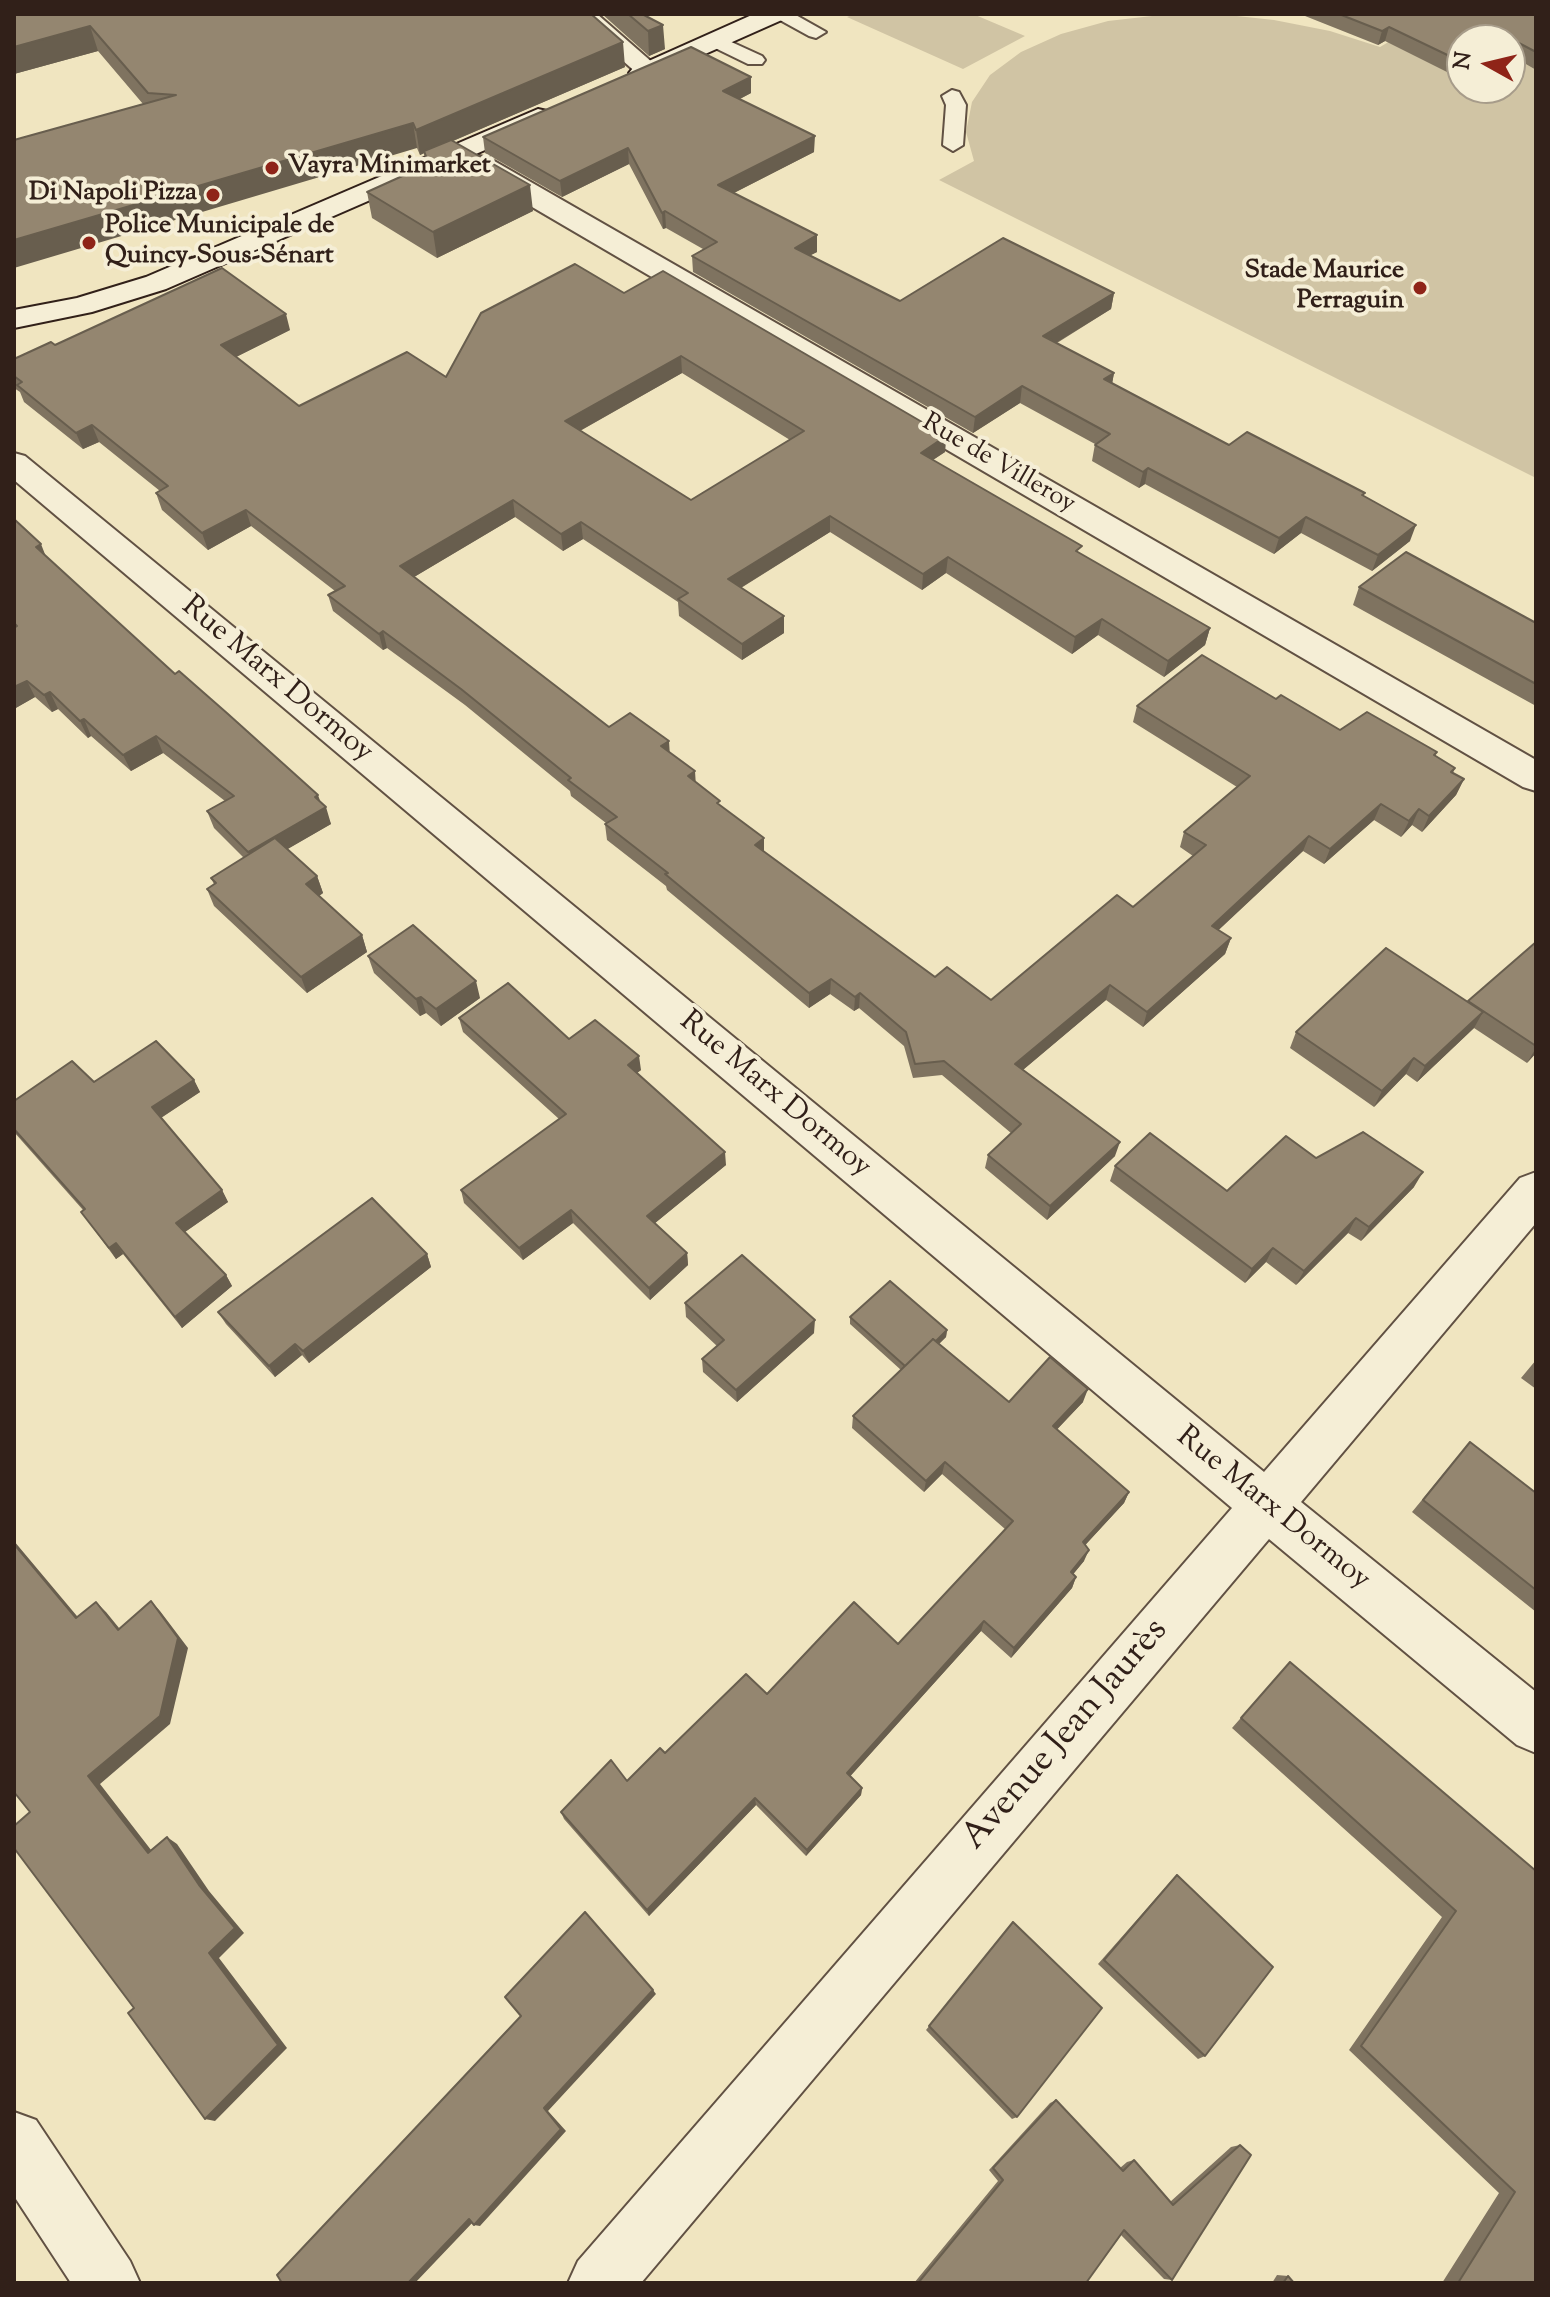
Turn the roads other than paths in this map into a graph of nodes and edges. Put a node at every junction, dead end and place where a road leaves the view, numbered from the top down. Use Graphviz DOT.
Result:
graph roads {
  1 [pos="582,14"];
  2 [pos="777,14"];
  3 [pos="816,32"];
  4 [pos="716,41"];
  5 [pos="755,60"];
  6 [pos="648,70"];
  7 [pos="621,82"];
  8 [pos="952,96"];
  9 [pos="566,105"];
  10 [pos="953,145"];
  11 [pos="459,153"];
  12 [pos="14,319"];
  13 [pos="14,463"];
  14 [pos="1536,777"];
  15 [pos="1536,1191"];
  16 [pos="1266,1505"];
  17 [pos="1536,1726"];
  18 [pos="14,2142"];
  19 [pos="108,2283"];
  20 [pos="600,2283"];
  1 -- 6 [label="street"];
  2 -- 3 [label="lane"];
  2 -- 4 [label="street"];
  4 -- 5 [label="lane"];
  4 -- 6 [label="street"];
  6 -- 7 [label="street"];
  8 -- 10 [label="lane"];
  9 -- 11 [label="street"];
  11 -- 12 [label="street"];
  11 -- 14 [label="street, Rue de Villeroy"];
  13 -- 16 [label="street, Rue Marx Dormoy"];
  15 -- 16 [label="street, Avenue Jean Jaurès"];
  16 -- 17 [label="street, Rue Marx Dormoy"];
  16 -- 20 [label="street, Avenue Jean Jaurès"];
  18 -- 19 [label="street"];
}
